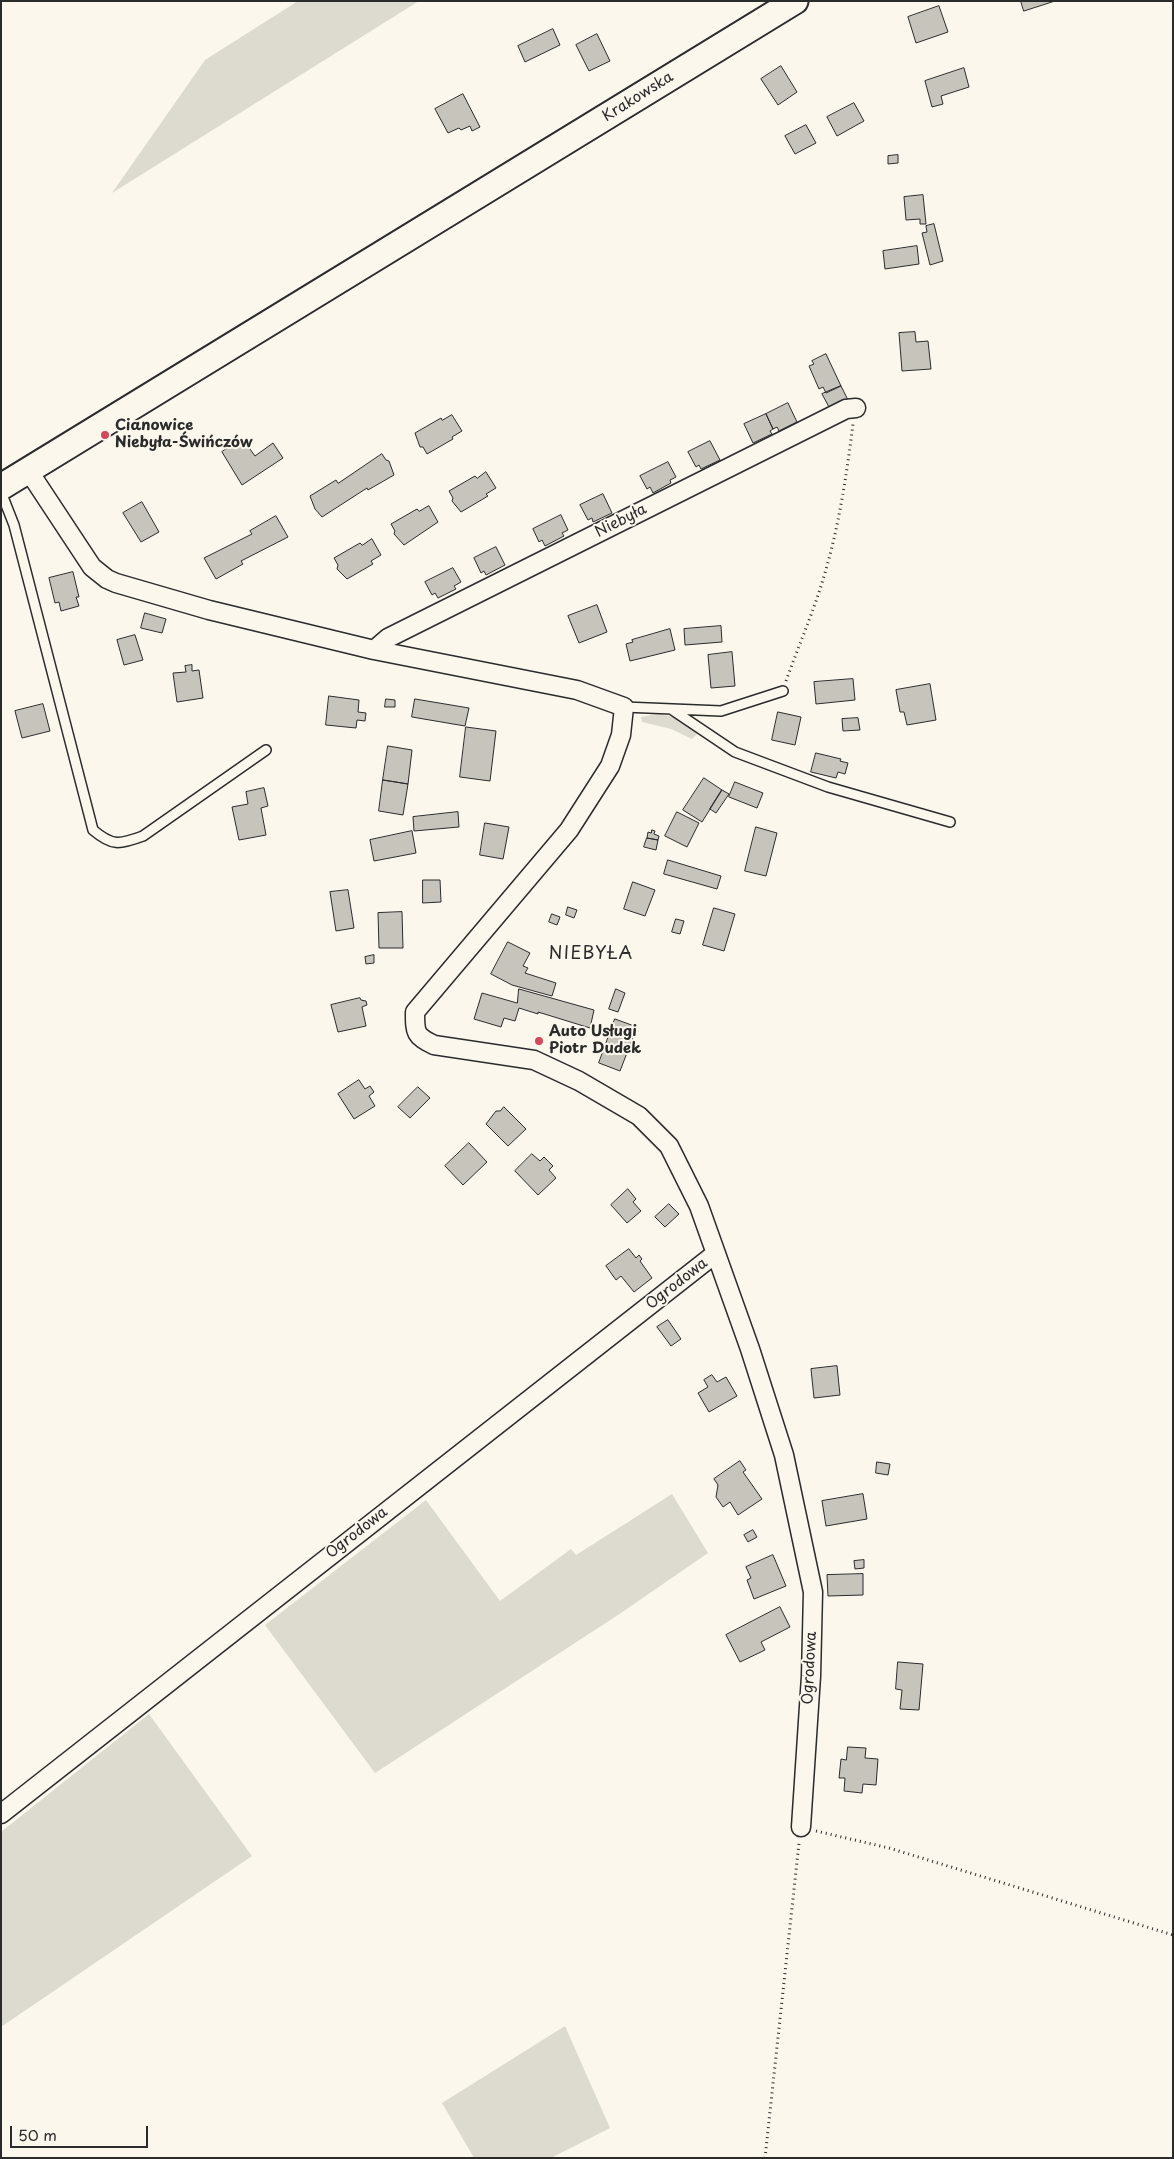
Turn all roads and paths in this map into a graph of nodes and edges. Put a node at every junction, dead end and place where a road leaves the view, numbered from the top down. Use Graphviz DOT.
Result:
graph roads {
  1 [pos="795,1"];
  2 [pos="856,408"];
  3 [pos="28,470"];
  4 [pos="1,486"];
  5 [pos="1,492"];
  6 [pos="374,650"];
  7 [pos="783,691"];
  8 [pos="624,707"];
  9 [pos="671,708"];
  10 [pos="266,750"];
  11 [pos="950,822"];
  12 [pos="715,1254"];
  13 [pos="1,1814"];
  14 [pos="801,1827"];
  15 [pos="1173,1935"];
  16 [pos="765,2158"];
  1 -- 3 [label="main road, Krakowska"];
  2 -- 6 [label="street, Niebyła"];
  2 -- 7 [label="path"];
  3 -- 4 [label="main road"];
  3 -- 6 [label="street"];
  5 -- 10 [label="lane"];
  6 -- 8 [label="street"];
  7 -- 9 [label="lane"];
  8 -- 9 [label="lane"];
  8 -- 12 [label="street, Ogrodowa"];
  9 -- 11 [label="lane"];
  12 -- 13 [label="street, Ogrodowa"];
  12 -- 14 [label="street, Ogrodowa"];
  14 -- 15 [label="path"];
  14 -- 16 [label="path"];
}
